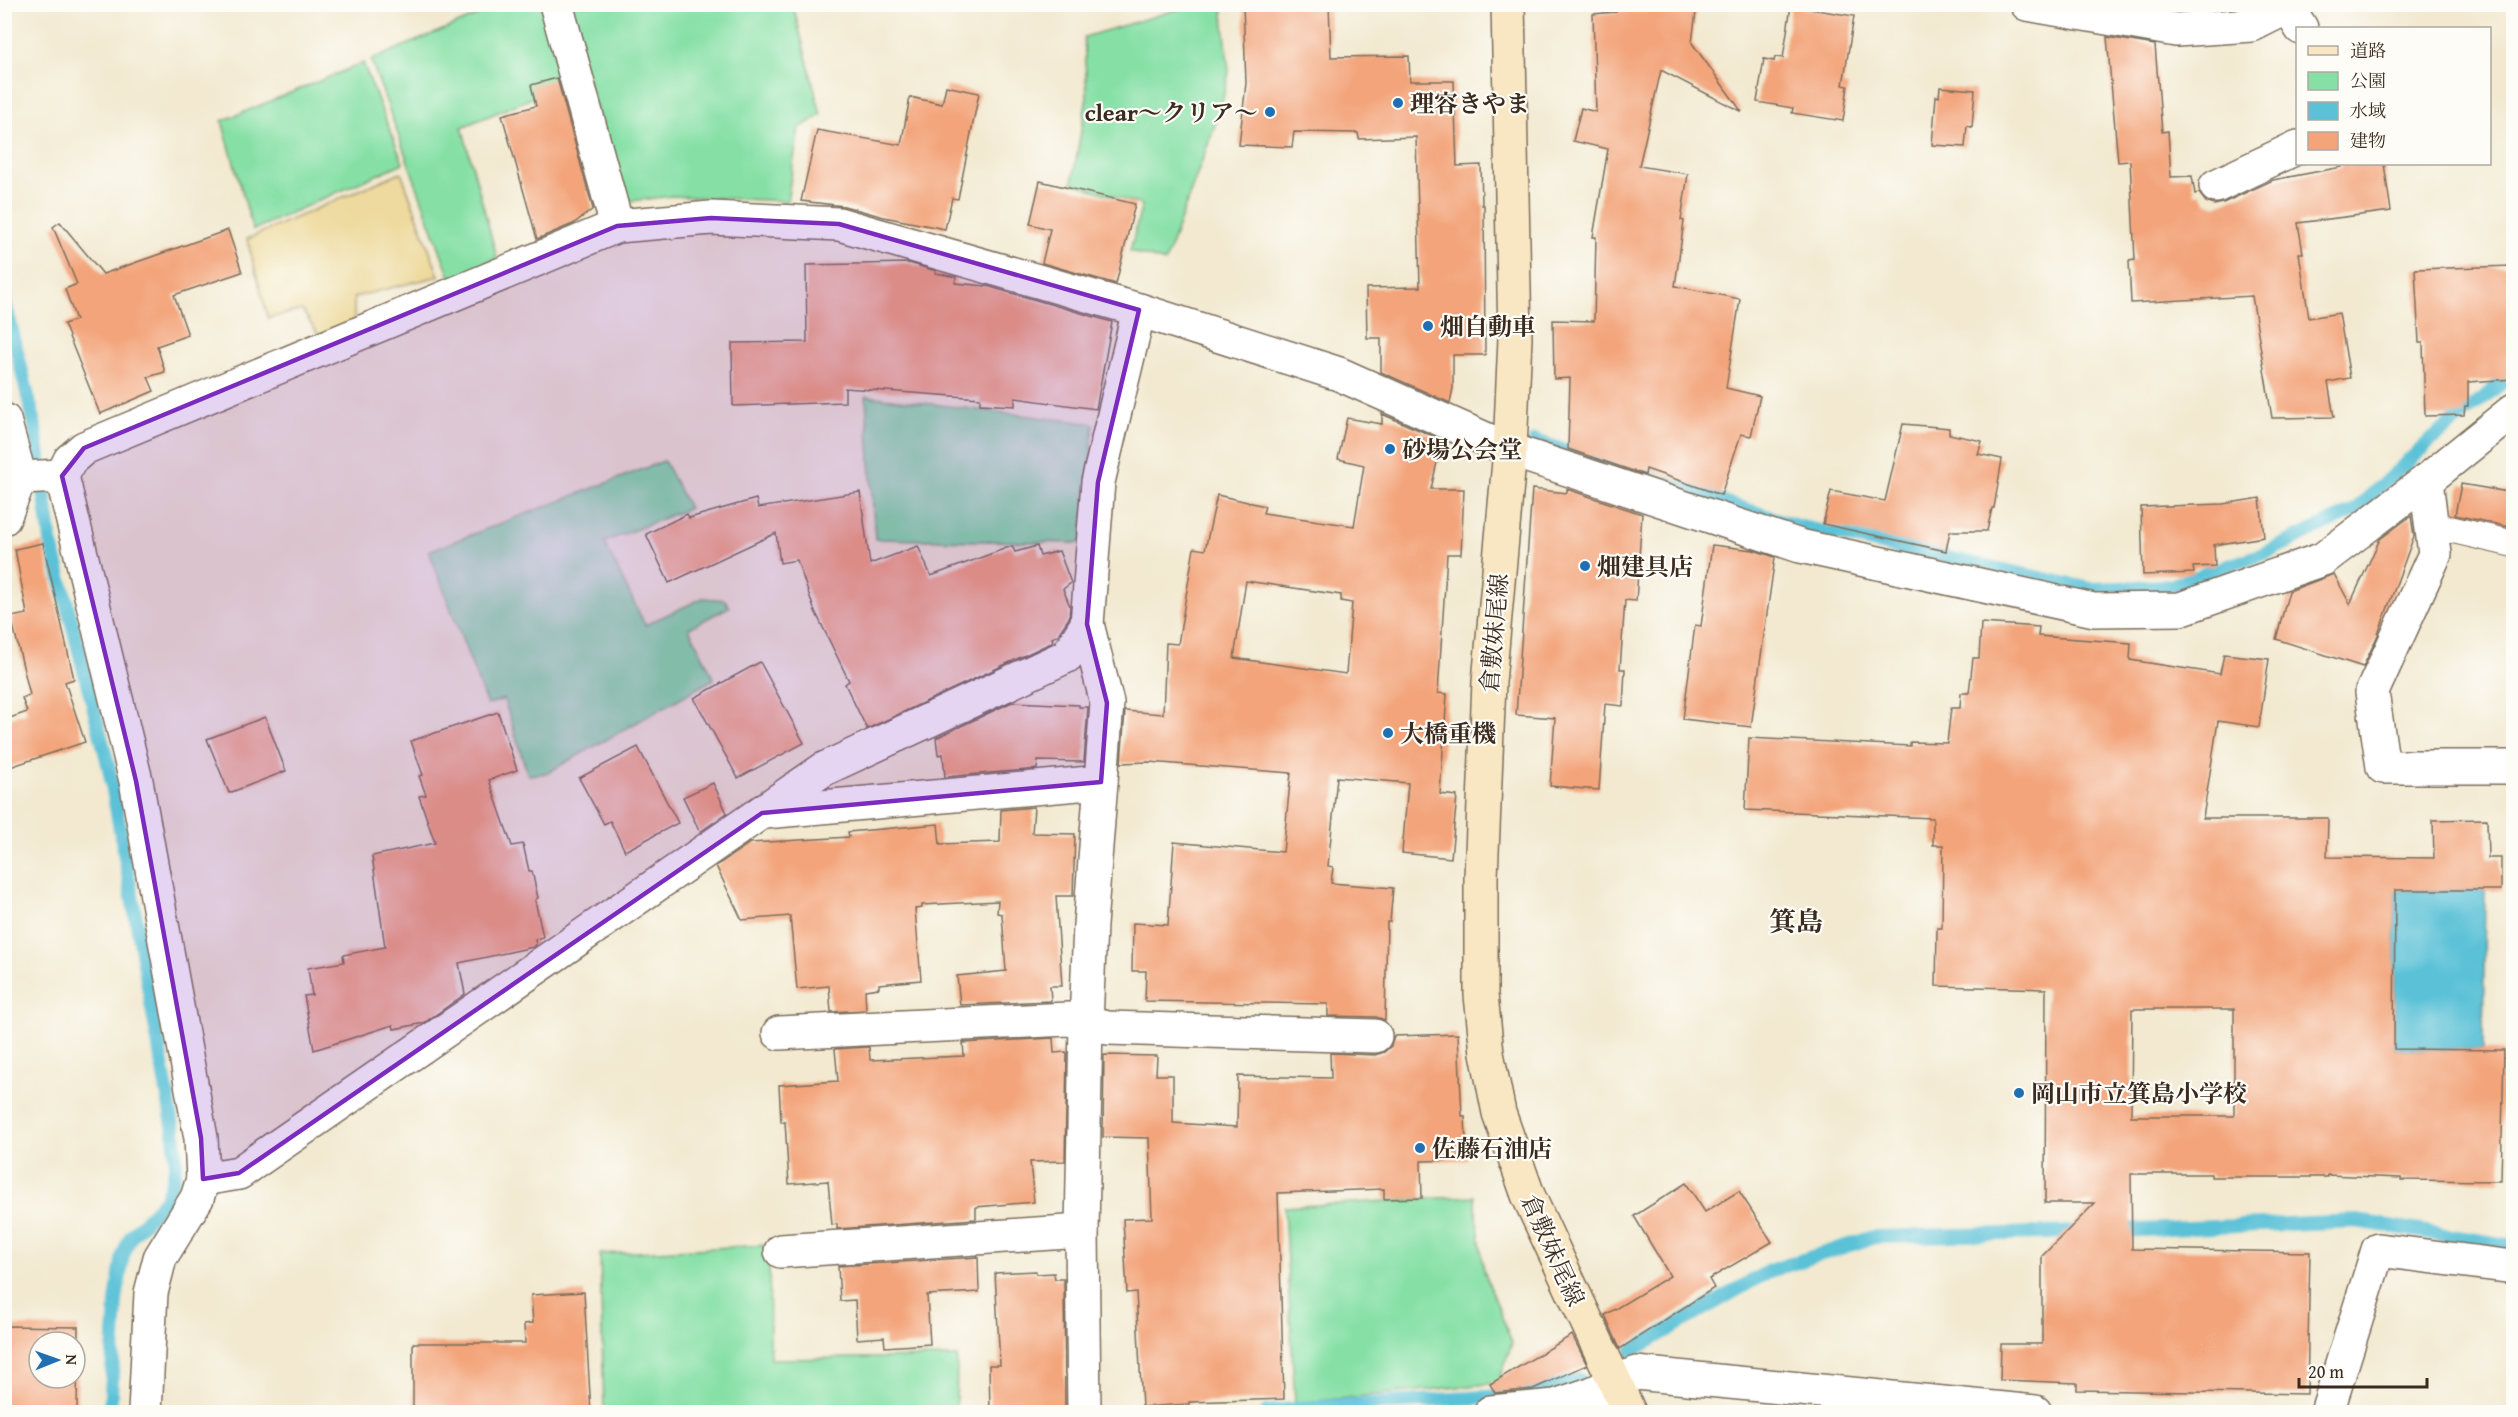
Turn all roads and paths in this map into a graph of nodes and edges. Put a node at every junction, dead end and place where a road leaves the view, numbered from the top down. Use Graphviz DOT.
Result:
graph roads {
  1 [pos="556,4"];
  2 [pos="1508,4"];
  3 [pos="2026,4"];
  4 [pos="2292,13"];
  5 [pos="2296,148"];
  6 [pos="2216,186"];
  7 [pos="617,226"];
  8 [pos="1139,310"];
  9 [pos="2514,410"];
  10 [pos="4,420"];
  11 [pos="1510,450"];
  12 [pos="34,478"];
  13 [pos="2426,481"];
  14 [pos="4,518"];
  15 [pos="2432,525"];
  16 [pos="2514,544"];
  17 [pos="1087,624"];
  18 [pos="2514,767"];
  19 [pos="1101,782"];
  20 [pos="762,813"];
  21 [pos="1086,1023"];
  22 [pos="779,1033"];
  23 [pos="1375,1036"];
  24 [pos="203,1179"];
  25 [pos="1082,1231"];
  26 [pos="781,1251"];
  27 [pos="2514,1267"];
  28 [pos="1614,1383"];
  29 [pos="1555,1410"];
  30 [pos="145,1413"];
  31 [pos="1084,1413"];
  32 [pos="1491,1413"];
  33 [pos="1629,1413"];
  34 [pos="2035,1413"];
  35 [pos="2327,1413"];
  1 -- 7 [label="street"];
  2 -- 11 [label="main road, 倉敷妹尾線"];
  3 -- 4 [label="street"];
  5 -- 6 [label="street"];
  7 -- 8 [label="street"];
  7 -- 12 [label="street"];
  8 -- 11 [label="street"];
  8 -- 17 [label="street"];
  9 -- 13 [label="street"];
  10 -- 12 [label="street"];
  11 -- 13 [label="street"];
  11 -- 28 [label="main road, 倉敷妹尾線"];
  12 -- 14 [label="street"];
  12 -- 24 [label="street"];
  13 -- 15 [label="street"];
  15 -- 16 [label="lane"];
  15 -- 18 [label="street"];
  17 -- 19 [label="street"];
  17 -- 20 [label="street"];
  19 -- 20 [label="street"];
  19 -- 21 [label="street"];
  20 -- 24 [label="street"];
  21 -- 22 [label="street"];
  21 -- 23 [label="street"];
  21 -- 25 [label="street"];
  24 -- 30 [label="street"];
  25 -- 26 [label="street"];
  25 -- 31 [label="street"];
  27 -- 35 [label="street"];
  28 -- 29 [label="street"];
  28 -- 33 [label="main road, 倉敷妹尾線"];
  28 -- 34 [label="street"];
  29 -- 32 [label="street"];
}
